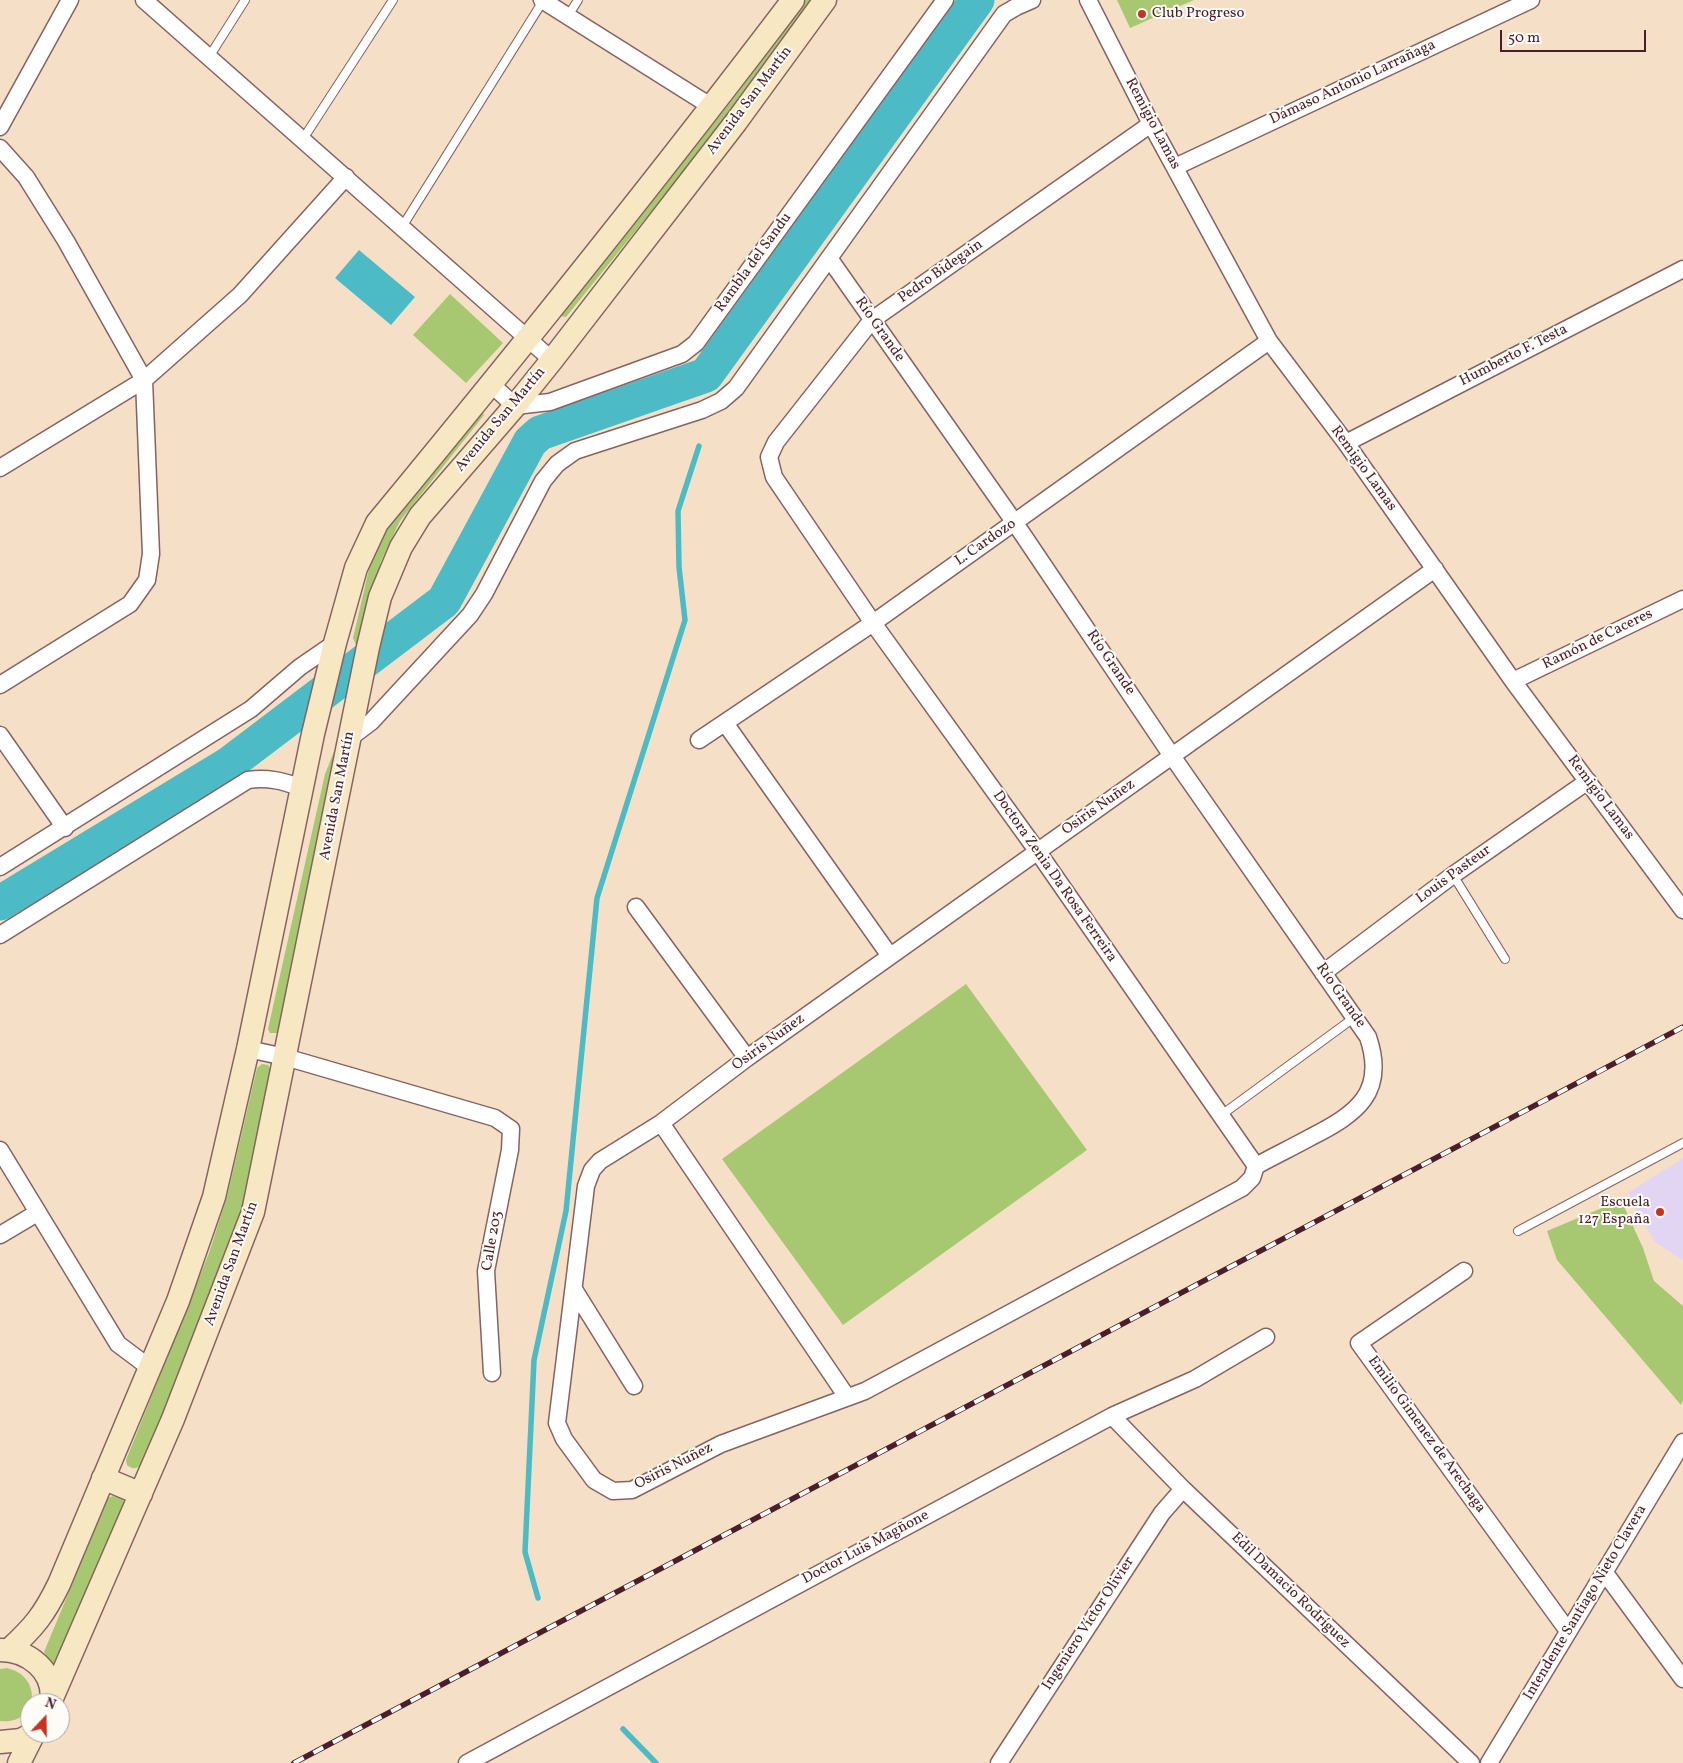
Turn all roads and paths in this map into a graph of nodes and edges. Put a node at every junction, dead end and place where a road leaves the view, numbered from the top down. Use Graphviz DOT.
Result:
graph roads {
  1 [pos="70,0"];
  2 [pos="144,0"];
  3 [pos="245,0"];
  4 [pos="393,0"];
  5 [pos="542,0"];
  6 [pos="578,0"];
  7 [pos="792,0"];
  8 [pos="825,0"];
  9 [pos="945,0"];
  10 [pos="1032,0"];
  11 [pos="1088,0"];
  12 [pos="1531,0"];
  13 [pos="568,16"];
  14 [pos="209,57"];
  15 [pos="712,107"];
  16 [pos="1151,124"];
  17 [pos="0,127"];
  18 [pos="303,139"];
  19 [pos="0,148"];
  20 [pos="1175,167"];
  21 [pos="346,177"];
  22 [pos="402,228"];
  23 [pos="829,258"];
  24 [pos="1683,269"];
  25 [pos="872,320"];
  26 [pos="528,339"];
  27 [pos="1269,341"];
  28 [pos="552,360"];
  29 [pos="144,380"];
  30 [pos="491,384"];
  31 [pos="516,406"];
  32 [pos="1346,444"];
  33 [pos="769,457"];
  34 [pos="0,468"];
  35 [pos="1014,523"];
  36 [pos="1435,569"];
  37 [pos="1683,599"];
  38 [pos="873,623"];
  39 [pos="335,643"];
  40 [pos="1514,681"];
  41 [pos="0,685"];
  42 [pos="725,723"];
  43 [pos="352,731"];
  44 [pos="0,735"];
  45 [pos="700,740"];
  46 [pos="1172,756"];
  47 [pos="1588,781"];
  48 [pos="302,788"];
  49 [pos="65,828"];
  50 [pos="1038,852"];
  51 [pos="0,867"];
  52 [pos="1453,875"];
  53 [pos="636,908"];
  54 [pos="1683,910"];
  55 [pos="0,935"];
  56 [pos="890,956"];
  57 [pos="1505,959"];
  58 [pos="1323,973"];
  59 [pos="1355,1017"];
  60 [pos="248,1049"];
  61 [pos="286,1057"];
  62 [pos="747,1058"];
  63 [pos="1220,1116"];
  64 [pos="661,1123"];
  65 [pos="1683,1142"];
  66 [pos="0,1150"];
  67 [pos="1256,1166"];
  68 [pos="37,1213"];
  69 [pos="1518,1231"];
  70 [pos="0,1235"];
  71 [pos="1464,1271"];
  72 [pos="575,1291"];
  73 [pos="1266,1337"];
  74 [pos="150,1368"];
  75 [pos="492,1373"];
  76 [pos="634,1386"];
  77 [pos="847,1397"];
  78 [pos="1112,1416"];
  79 [pos="1683,1442"];
  80 [pos="103,1478"];
  81 [pos="1183,1489"];
  82 [pos="141,1494"];
  83 [pos="1605,1573"];
  84 [pos="1568,1631"];
  85 [pos="4,1650"];
  86 [pos="1683,1679"];
  87 [pos="51,1693"];
  88 [pos="54,1693"];
  89 [pos="20,1740"];
  90 [pos="0,1742"];
  91 [pos="29,1743"];
  92 [pos="497,1747"];
  93 [pos="19,1763"];
  94 [pos="466,1763"];
  95 [pos="493,1763"];
  96 [pos="999,1763"];
  97 [pos="1471,1763"];
  98 [pos="1489,1763"];
  1 -- 17 [label="street"];
  2 -- 14 [label="street"];
  3 -- 14 [label="lane"];
  4 -- 18 [label="lane"];
  5 -- 13 [label="street"];
  5 -- 22 [label="lane"];
  6 -- 13 [label="lane"];
  7 -- 15 [label="street, Avenida San Martín"];
  8 -- 28 [label="street, Avenida San Martín"];
  9 -- 31 [label="street, Rambla del Sandu"];
  10 -- 23 [label="street"];
  11 -- 16 [label="street, Remigio Lamas"];
  12 -- 20 [label="street, Dámaso Antonio Larrañaga"];
  13 -- 15 [label="street"];
  14 -- 18 [label="street"];
  15 -- 26 [label="street, Avenida San Martín"];
  16 -- 20 [label="street, Remigio Lamas"];
  16 -- 25 [label="street, Pedro Bidegain"];
  18 -- 21 [label="street"];
  19 -- 29 [label="street"];
  20 -- 27 [label="street, Remigio Lamas"];
  21 -- 22 [label="street"];
  21 -- 29 [label="street"];
  22 -- 26 [label="street"];
  23 -- 25 [label="street, Río Grande"];
  23 -- 43 [label="street"];
  24 -- 32 [label="street, Humberto F. Testa"];
  25 -- 33 [label="street, Pedro Bidegain"];
  25 -- 35 [label="street, Río Grande"];
  26 -- 28 [label="street"];
  26 -- 30 [label="street, Avenida San Martín"];
  27 -- 32 [label="street, Remigio Lamas"];
  27 -- 35 [label="street, L. Cardozo"];
  28 -- 31 [label="street, Avenida San Martín"];
  29 -- 34 [label="street"];
  29 -- 41 [label="street"];
  30 -- 31 [label="street"];
  30 -- 39 [label="street, Avenida San Martín"];
  31 -- 43 [label="street, Avenida San Martín"];
  32 -- 36 [label="street, Remigio Lamas"];
  33 -- 38 [label="street, Doctora Zenia Da Rosa Ferreira"];
  35 -- 38 [label="street, L. Cardozo"];
  35 -- 46 [label="street, Río Grande"];
  36 -- 40 [label="street, Remigio Lamas"];
  36 -- 46 [label="street, Osiris Nuñez"];
  37 -- 40 [label="street, Ramón de Caceres"];
  38 -- 42 [label="street, L. Cardozo"];
  38 -- 50 [label="street, Doctora Zenia Da Rosa Ferreira"];
  39 -- 48 [label="street, Avenida San Martín"];
  39 -- 49 [label="street"];
  40 -- 47 [label="street, Remigio Lamas"];
  42 -- 45 [label="street, L. Cardozo"];
  42 -- 56 [label="street"];
  43 -- 61 [label="street, Avenida San Martín"];
  44 -- 49 [label="street"];
  46 -- 50 [label="street, Osiris Nuñez"];
  46 -- 58 [label="street, Río Grande"];
  47 -- 52 [label="street, Louis Pasteur"];
  47 -- 54 [label="street, Remigio Lamas"];
  48 -- 55 [label="street"];
  48 -- 60 [label="street, Avenida San Martín"];
  49 -- 51 [label="street"];
  50 -- 56 [label="street, Osiris Nuñez"];
  50 -- 63 [label="street, Doctora Zenia Da Rosa Ferreira"];
  52 -- 57 [label="lane"];
  52 -- 58 [label="street, Louis Pasteur"];
  53 -- 62 [label="street"];
  56 -- 62 [label="street, Osiris Nuñez"];
  58 -- 59 [label="street, Río Grande"];
  59 -- 63 [label="lane"];
  59 -- 67 [label="street, Río Grande"];
  60 -- 61 [label="street"];
  60 -- 74 [label="street, Avenida San Martín"];
  61 -- 75 [label="street, Calle 203"];
  61 -- 82 [label="street, Avenida San Martín"];
  62 -- 64 [label="street, Osiris Nuñez"];
  63 -- 67 [label="street, Doctora Zenia Da Rosa Ferreira"];
  64 -- 72 [label="street, Osiris Nuñez"];
  64 -- 77 [label="street"];
  65 -- 69 [label="lane"];
  66 -- 68 [label="street"];
  67 -- 77 [label="street, Osiris Nuñez"];
  68 -- 70 [label="street"];
  68 -- 74 [label="street"];
  71 -- 84 [label="street, Emilio Gimenez de Arechaga"];
  72 -- 76 [label="street"];
  72 -- 77 [label="street, Osiris Nuñez"];
  73 -- 78 [label="street, Doctor Luis Magñone"];
  74 -- 80 [label="street, Avenida San Martín"];
  78 -- 81 [label="street, Edil Damacio Rodríguez"];
  78 -- 92 [label="street, Doctor Luis Magñone"];
  79 -- 83 [label="street, Intendente Santiago Nieto Clavera"];
  80 -- 82 [label="street"];
  80 -- 85 [label="street, Avenida San Martín"];
  81 -- 96 [label="street, Ingeniero Víctor Olivier"];
  81 -- 97 [label="street, Edil Damacio Rodríguez"];
  82 -- 88 [label="street, Avenida San Martín"];
  83 -- 84 [label="street, Intendente Santiago Nieto Clavera"];
  83 -- 86 [label="street"];
  84 -- 98 [label="street, Intendente Santiago Nieto Clavera"];
  85 -- 87 [label="street, Avenida San Martín"];
  89 -- 90 [label="street"];
  91 -- 93 [label="street"];
  92 -- 94 [label="street, Doctor Luis Magñone"];
  92 -- 95 [label="street"];
}
